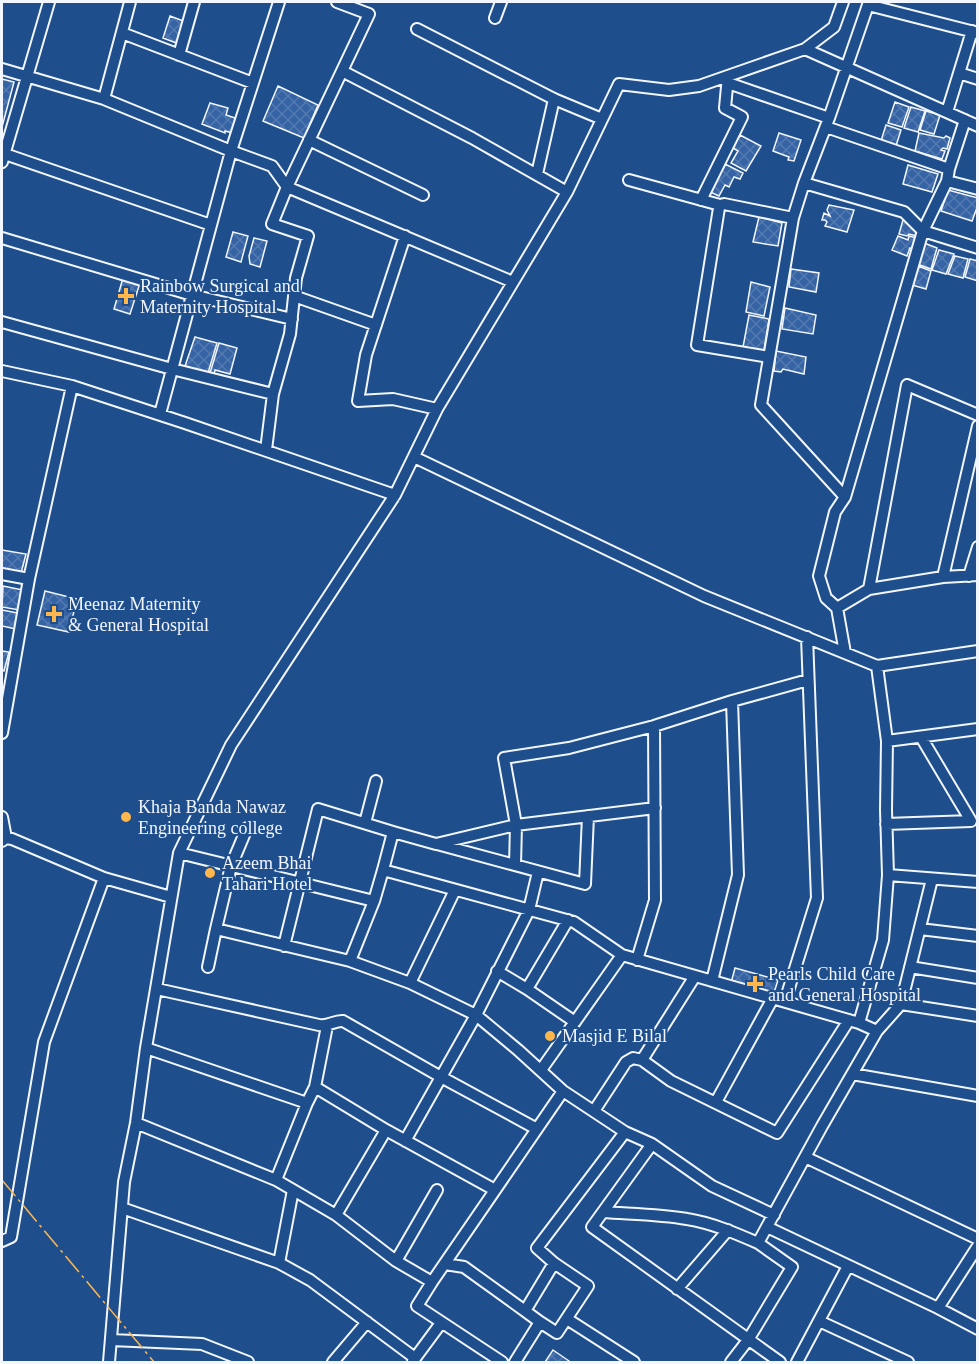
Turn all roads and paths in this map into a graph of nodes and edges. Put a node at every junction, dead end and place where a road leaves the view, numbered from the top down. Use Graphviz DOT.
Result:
graph roads {
  1 [pos="49,2"];
  2 [pos="130,2"];
  3 [pos="194,2"];
  4 [pos="279,2"];
  5 [pos="338,2"];
  6 [pos="501,2"];
  7 [pos="843,2"];
  8 [pos="869,3"];
  9 [pos="495,18"];
  10 [pos="417,29"];
  11 [pos="975,32"];
  12 [pos="122,33"];
  13 [pos="804,49"];
  14 [pos="179,55"];
  15 [pos="848,67"];
  16 [pos="2,69"];
  17 [pos="342,71"];
  18 [pos="959,73"];
  19 [pos="27,76"];
  20 [pos="728,79"];
  21 [pos="978,80"];
  22 [pos="253,83"];
  23 [pos="104,99"];
  24 [pos="554,99"];
  25 [pos="947,112"];
  26 [pos="602,119"];
  27 [pos="965,120"];
  28 [pos="828,123"];
  29 [pos="978,126"];
  30 [pos="309,140"];
  31 [pos="231,151"];
  32 [pos="2,157"];
  33 [pos="949,169"];
  34 [pos="537,174"];
  35 [pos="629,180"];
  36 [pos="947,181"];
  37 [pos="804,183"];
  38 [pos="287,187"];
  39 [pos="978,189"];
  40 [pos="567,192"];
  41 [pos="423,195"];
  42 [pos="701,200"];
  43 [pos="720,205"];
  44 [pos="793,218"];
  45 [pos="211,225"];
  46 [pos="923,231"];
  47 [pos="405,236"];
  48 [pos="2,238"];
  49 [pos="978,248"];
  50 [pos="513,282"];
  51 [pos="192,295"];
  52 [pos="294,296"];
  53 [pos="292,319"];
  54 [pos="2,322"];
  55 [pos="376,325"];
  56 [pos="769,357"];
  57 [pos="172,369"];
  58 [pos="2,371"];
  59 [pos="72,386"];
  60 [pos="273,394"];
  61 [pos="437,409"];
  62 [pos="160,414"];
  63 [pos="978,415"];
  64 [pos="977,433"];
  65 [pos="266,450"];
  66 [pos="414,457"];
  67 [pos="394,495"];
  68 [pos="845,497"];
  69 [pos="978,547"];
  70 [pos="2,574"];
  71 [pos="973,576"];
  72 [pos="943,578"];
  73 [pos="29,579"];
  74 [pos="869,589"];
  75 [pos="837,608"];
  76 [pos="807,637"];
  77 [pos="978,651"];
  78 [pos="845,653"];
  79 [pos="877,666"];
  80 [pos="808,680"];
  81 [pos="732,701"];
  82 [pos="654,726"];
  83 [pos="978,729"];
  84 [pos="2,733"];
  85 [pos="921,737"];
  86 [pos="887,741"];
  87 [pos="376,781"];
  88 [pos="655,808"];
  89 [pos="588,816"];
  90 [pos="2,817"];
  91 [pos="365,823"];
  92 [pos="886,824"];
  93 [pos="516,825"];
  94 [pos="247,828"];
  95 [pos="393,832"];
  96 [pos="4,839"];
  97 [pos="436,844"];
  98 [pos="179,853"];
  99 [pos="515,865"];
  100 [pos="231,866"];
  101 [pos="383,870"];
  102 [pos="538,872"];
  103 [pos="888,876"];
  104 [pos="104,878"];
  105 [pos="932,879"];
  106 [pos="978,882"];
  107 [pos="300,884"];
  108 [pos="455,890"];
  109 [pos="171,897"];
  110 [pos="374,901"];
  111 [pos="529,910"];
  112 [pos="568,920"];
  113 [pos="216,929"];
  114 [pos="920,929"];
  115 [pos="978,936"];
  116 [pos="284,946"];
  117 [pos="622,956"];
  118 [pos="637,960"];
  119 [pos="350,961"];
  120 [pos="208,967"];
  121 [pos="910,967"];
  122 [pos="497,971"];
  123 [pos="695,976"];
  124 [pos="978,978"];
  125 [pos="712,981"];
  126 [pos="410,983"];
  127 [pos="157,989"];
  128 [pos="527,989"];
  129 [pos="773,998"];
  130 [pos="784,1001"];
  131 [pos="901,1004"];
  132 [pos="476,1015"];
  133 [pos="978,1016"];
  134 [pos="575,1022"];
  135 [pos="854,1022"];
  136 [pos="327,1026"];
  137 [pos="877,1031"];
  138 [pos="146,1048"];
  139 [pos="642,1060"];
  140 [pos="541,1071"];
  141 [pos="852,1074"];
  142 [pos="441,1077"];
  143 [pos="315,1087"];
  144 [pos="563,1091"];
  145 [pos="978,1096"];
  146 [pos="716,1102"];
  147 [pos="307,1103"];
  148 [pos="594,1111"];
  149 [pos="136,1123"];
  150 [pos="537,1129"];
  151 [pos="386,1130"];
  152 [pos="626,1132"];
  153 [pos="405,1141"];
  154 [pos="652,1144"];
  155 [pos="805,1157"];
  156 [pos="276,1180"];
  157 [pos="293,1190"];
  158 [pos="437,1190"];
  159 [pos="495,1190"];
  160 [pos="122,1208"];
  161 [pos="603,1212"];
  162 [pos="336,1215"];
  163 [pos="774,1215"];
  164 [pos="767,1227"];
  165 [pos="728,1230"];
  166 [pos="978,1239"];
  167 [pos="2,1241"];
  168 [pos="758,1242"];
  169 [pos="978,1246"];
  170 [pos="396,1261"];
  171 [pos="279,1263"];
  172 [pos="554,1263"];
  173 [pos="445,1264"];
  174 [pos="848,1266"];
  175 [pos="432,1282"];
  176 [pos="677,1288"];
  177 [pos="938,1308"];
  178 [pos="525,1311"];
  179 [pos="567,1319"];
  180 [pos="819,1321"];
  181 [pos="367,1322"];
  182 [pos="540,1322"];
  183 [pos="441,1323"];
  184 [pos="978,1329"];
  185 [pos="111,1340"];
  186 [pos="747,1340"];
  187 [pos="414,1360"];
  188 [pos="110,1362"];
  189 [pos="248,1362"];
  190 [pos="333,1362"];
  191 [pos="502,1362"];
  192 [pos="515,1362"];
  193 [pos="634,1362"];
  194 [pos="731,1362"];
  195 [pos="780,1362"];
  196 [pos="797,1362"];
  197 [pos="908,1362"];
  1 -- 19 [label="street"];
  2 -- 12 [label="street"];
  3 -- 14 [label="street"];
  4 -- 22 [label="street"];
  5 -- 17 [label="street"];
  6 -- 9 [label="street"];
  7 -- 13 [label="street"];
  8 -- 11 [label="street"];
  8 -- 15 [label="street"];
  10 -- 24 [label="street"];
  11 -- 18 [label="street"];
  12 -- 14 [label="street"];
  12 -- 23 [label="street"];
  13 -- 15 [label="street"];
  13 -- 20 [label="street"];
  14 -- 22 [label="street"];
  15 -- 25 [label="street"];
  15 -- 28 [label="street"];
  16 -- 19 [label="street"];
  17 -- 30 [label="street"];
  17 -- 34 [label="street"];
  18 -- 21 [label="street"];
  18 -- 25 [label="street"];
  19 -- 23 [label="street"];
  19 -- 32 [label="street"];
  20 -- 26 [label="street"];
  20 -- 28 [label="street"];
  20 -- 42 [label="street"];
  22 -- 31 [label="street"];
  23 -- 31 [label="street"];
  24 -- 26 [label="street"];
  24 -- 34 [label="street"];
  25 -- 27 [label="street"];
  26 -- 40 [label="street"];
  27 -- 29 [label="street"];
  27 -- 33 [label="street"];
  28 -- 33 [label="street"];
  28 -- 37 [label="street"];
  30 -- 38 [label="street"];
  30 -- 41 [label="street"];
  31 -- 38 [label="street"];
  31 -- 45 [label="street"];
  32 -- 45 [label="street"];
  33 -- 36 [label="street"];
  34 -- 40 [label="street"];
  35 -- 42 [label="street"];
  36 -- 39 [label="street"];
  36 -- 46 [label="street"];
  37 -- 44 [label="street"];
  37 -- 46 [label="street"];
  38 -- 47 [label="street"];
  38 -- 52 [label="street"];
  40 -- 50 [label="street"];
  42 -- 43 [label="street"];
  43 -- 44 [label="street"];
  43 -- 56 [label="street"];
  44 -- 56 [label="street"];
  45 -- 51 [label="street"];
  46 -- 49 [label="street"];
  46 -- 68 [label="street"];
  47 -- 50 [label="street"];
  47 -- 55 [label="street"];
  48 -- 51 [label="street"];
  50 -- 61 [label="street"];
  51 -- 53 [label="street"];
  51 -- 57 [label="street"];
  52 -- 53 [label="street"];
  52 -- 55 [label="street"];
  53 -- 60 [label="street"];
  54 -- 57 [label="street"];
  55 -- 61 [label="street"];
  56 -- 68 [label="street"];
  57 -- 60 [label="street"];
  57 -- 62 [label="street"];
  58 -- 59 [label="street"];
  59 -- 62 [label="street"];
  59 -- 73 [label="street"];
  60 -- 65 [label="street"];
  61 -- 66 [label="street"];
  62 -- 65 [label="street"];
  63 -- 74 [label="street"];
  64 -- 72 [label="street"];
  65 -- 67 [label="street"];
  66 -- 67 [label="street"];
  66 -- 76 [label="street"];
  67 -- 98 [label="street"];
  68 -- 75 [label="street"];
  69 -- 71 [label="street"];
  70 -- 73 [label="street"];
  71 -- 72 [label="street"];
  72 -- 74 [label="street"];
  73 -- 84 [label="street"];
  74 -- 75 [label="street"];
  75 -- 78 [label="street"];
  76 -- 78 [label="street"];
  76 -- 80 [label="street"];
  77 -- 79 [label="street"];
  78 -- 79 [label="street"];
  79 -- 86 [label="street"];
  80 -- 81 [label="street"];
  80 -- 130 [label="street"];
  81 -- 82 [label="street"];
  81 -- 125 [label="street"];
  82 -- 88 [label="street"];
  82 -- 93 [label="street"];
  83 -- 85 [label="street"];
  85 -- 86 [label="street"];
  85 -- 92 [label="street"];
  86 -- 92 [label="street"];
  87 -- 91 [label="street"];
  88 -- 89 [label="street"];
  88 -- 118 [label="street"];
  89 -- 93 [label="street"];
  89 -- 102 [label="street"];
  90 -- 96 [label="street"];
  91 -- 95 [label="street"];
  91 -- 107 [label="street"];
  92 -- 103 [label="street"];
  93 -- 97 [label="street"];
  93 -- 99 [label="street"];
  94 -- 100 [label="street"];
  95 -- 97 [label="street"];
  95 -- 101 [label="street"];
  96 -- 104 [label="street"];
  97 -- 99 [label="street"];
  98 -- 100 [label="street"];
  98 -- 109 [label="street"];
  99 -- 102 [label="street"];
  100 -- 107 [label="street"];
  100 -- 113 [label="street"];
  101 -- 108 [label="street"];
  101 -- 110 [label="street"];
  102 -- 111 [label="street"];
  103 -- 105 [label="street"];
  103 -- 135 [label="street"];
  104 -- 109 [label="street"];
  104 -- 167 [label="street"];
  105 -- 106 [label="street"];
  105 -- 114 [label="street"];
  107 -- 110 [label="street"];
  107 -- 116 [label="street"];
  108 -- 111 [label="street"];
  108 -- 126 [label="street"];
  109 -- 127 [label="street"];
  110 -- 119 [label="street"];
  111 -- 112 [label="street"];
  111 -- 122 [label="street"];
  112 -- 117 [label="street"];
  112 -- 128 [label="street"];
  113 -- 116 [label="street"];
  113 -- 120 [label="street"];
  114 -- 115 [label="street"];
  114 -- 121 [label="street"];
  116 -- 119 [label="street"];
  117 -- 118 [label="street"];
  117 -- 134 [label="street"];
  118 -- 123 [label="street"];
  119 -- 126 [label="street"];
  121 -- 124 [label="street"];
  121 -- 131 [label="street"];
  122 -- 128 [label="street"];
  122 -- 132 [label="street"];
  123 -- 125 [label="street"];
  123 -- 139 [label="street"];
  125 -- 129 [label="street"];
  126 -- 132 [label="street"];
  127 -- 136 [label="street"];
  127 -- 138 [label="street"];
  128 -- 134 [label="street"];
  129 -- 130 [label="street"];
  129 -- 146 [label="street"];
  130 -- 135 [label="street"];
  131 -- 133 [label="street"];
  131 -- 137 [label="street"];
  132 -- 140 [label="street"];
  132 -- 142 [label="street"];
  134 -- 140 [label="street"];
  135 -- 137 [label="street"];
  135 -- 146 [label="street"];
  136 -- 142 [label="street"];
  136 -- 143 [label="street"];
  137 -- 141 [label="street"];
  138 -- 147 [label="street"];
  138 -- 149 [label="street"];
  139 -- 146 [label="street"];
  139 -- 148 [label="street"];
  140 -- 144 [label="street"];
  141 -- 145 [label="street"];
  141 -- 155 [label="street"];
  142 -- 150 [label="street"];
  142 -- 153 [label="street"];
  143 -- 147 [label="street"];
  143 -- 151 [label="street"];
  144 -- 148 [label="street"];
  144 -- 150 [label="street"];
  147 -- 156 [label="street"];
  148 -- 152 [label="street"];
  149 -- 156 [label="street"];
  149 -- 160 [label="street"];
  150 -- 159 [label="street"];
  151 -- 153 [label="street"];
  151 -- 162 [label="street"];
  152 -- 154 [label="street"];
  152 -- 172 [label="street"];
  153 -- 159 [label="street"];
  154 -- 161 [label="street"];
  154 -- 163 [label="street"];
  155 -- 163 [label="street"];
  155 -- 166 [label="street"];
  156 -- 157 [label="street"];
  157 -- 162 [label="street"];
  157 -- 171 [label="street"];
  158 -- 170 [label="street"];
  159 -- 173 [label="street"];
  160 -- 171 [label="street"];
  160 -- 185 [label="street"];
  161 -- 165 [label="street"];
  161 -- 176 [label="street"];
  162 -- 170 [label="street"];
  163 -- 164 [label="street"];
  164 -- 168 [label="street"];
  164 -- 174 [label="street"];
  165 -- 168 [label="street"];
  165 -- 176 [label="street"];
  168 -- 186 [label="street"];
  169 -- 177 [label="street"];
  170 -- 175 [label="street"];
  171 -- 181 [label="street"];
  172 -- 178 [label="street"];
  172 -- 179 [label="street"];
  173 -- 175 [label="street"];
  173 -- 178 [label="street"];
  174 -- 177 [label="street"];
  174 -- 180 [label="street"];
  175 -- 183 [label="street"];
  176 -- 186 [label="street"];
  177 -- 184 [label="street"];
  178 -- 182 [label="street"];
  179 -- 182 [label="street"];
  179 -- 193 [label="street"];
  180 -- 196 [label="street"];
  180 -- 197 [label="street"];
  181 -- 187 [label="street"];
  181 -- 190 [label="street"];
  182 -- 192 [label="street"];
  183 -- 187 [label="street"];
  183 -- 191 [label="street"];
  185 -- 188 [label="street"];
  185 -- 189 [label="street"];
  186 -- 194 [label="street"];
  186 -- 195 [label="street"];
}
